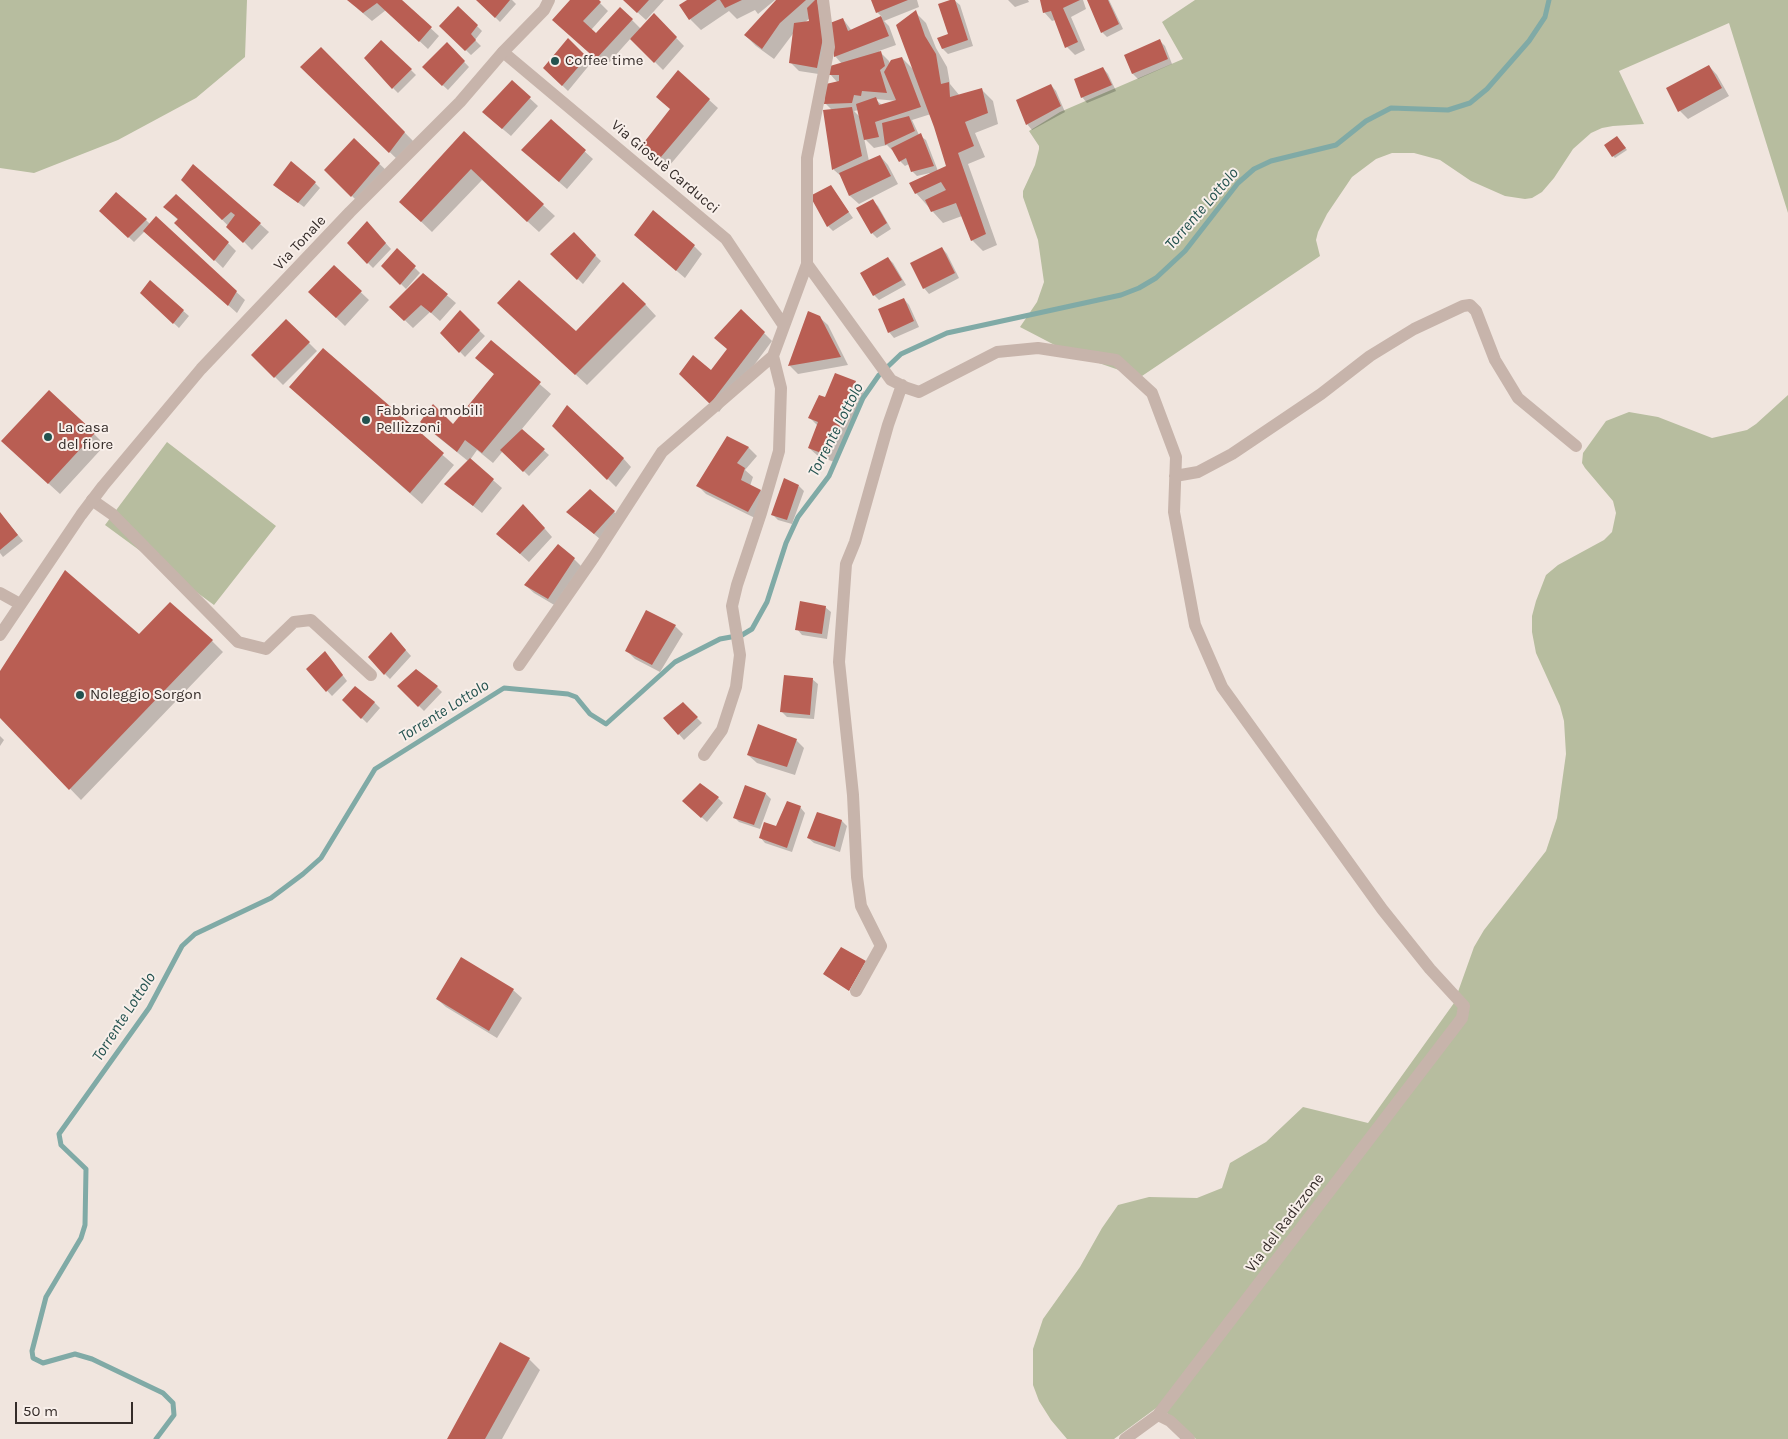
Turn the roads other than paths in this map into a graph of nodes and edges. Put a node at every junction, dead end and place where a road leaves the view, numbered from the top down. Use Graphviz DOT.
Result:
graph roads {
  1 [pos="549,0"];
  2 [pos="823,0"];
  3 [pos="503,52"];
  4 [pos="806,264"];
  5 [pos="784,326"];
  6 [pos="774,356"];
  7 [pos="897,382"];
  8 [pos="1576,446"];
  9 [pos="1175,476"];
  10 [pos="92,500"];
  11 [pos="0,593"];
  12 [pos="20,604"];
  13 [pos="0,635"];
  14 [pos="519,665"];
  15 [pos="371,675"];
  16 [pos="704,755"];
  17 [pos="856,991"];
  18 [pos="1158,1415"];
  19 [pos="1126,1439"];
  20 [pos="1189,1439"];
  1 -- 3 [label="street, Via Tonale"];
  2 -- 4 [label="street"];
  3 -- 5 [label="street, Via Giosuè Carducci"];
  3 -- 10 [label="street, Via Tonale"];
  4 -- 5 [label="street"];
  4 -- 7 [label="street"];
  5 -- 6 [label="street"];
  6 -- 14 [label="street"];
  6 -- 16 [label="street"];
  7 -- 9 [label="street"];
  7 -- 17 [label="street"];
  8 -- 9 [label="street"];
  9 -- 18 [label="street, Via del Radizzone"];
  10 -- 12 [label="street, Via Tonale"];
  10 -- 15 [label="street"];
  11 -- 12 [label="street"];
  12 -- 13 [label="street, Via Tonale"];
  18 -- 19 [label="street, Via del Radizzone"];
  18 -- 20 [label="street"];
}
